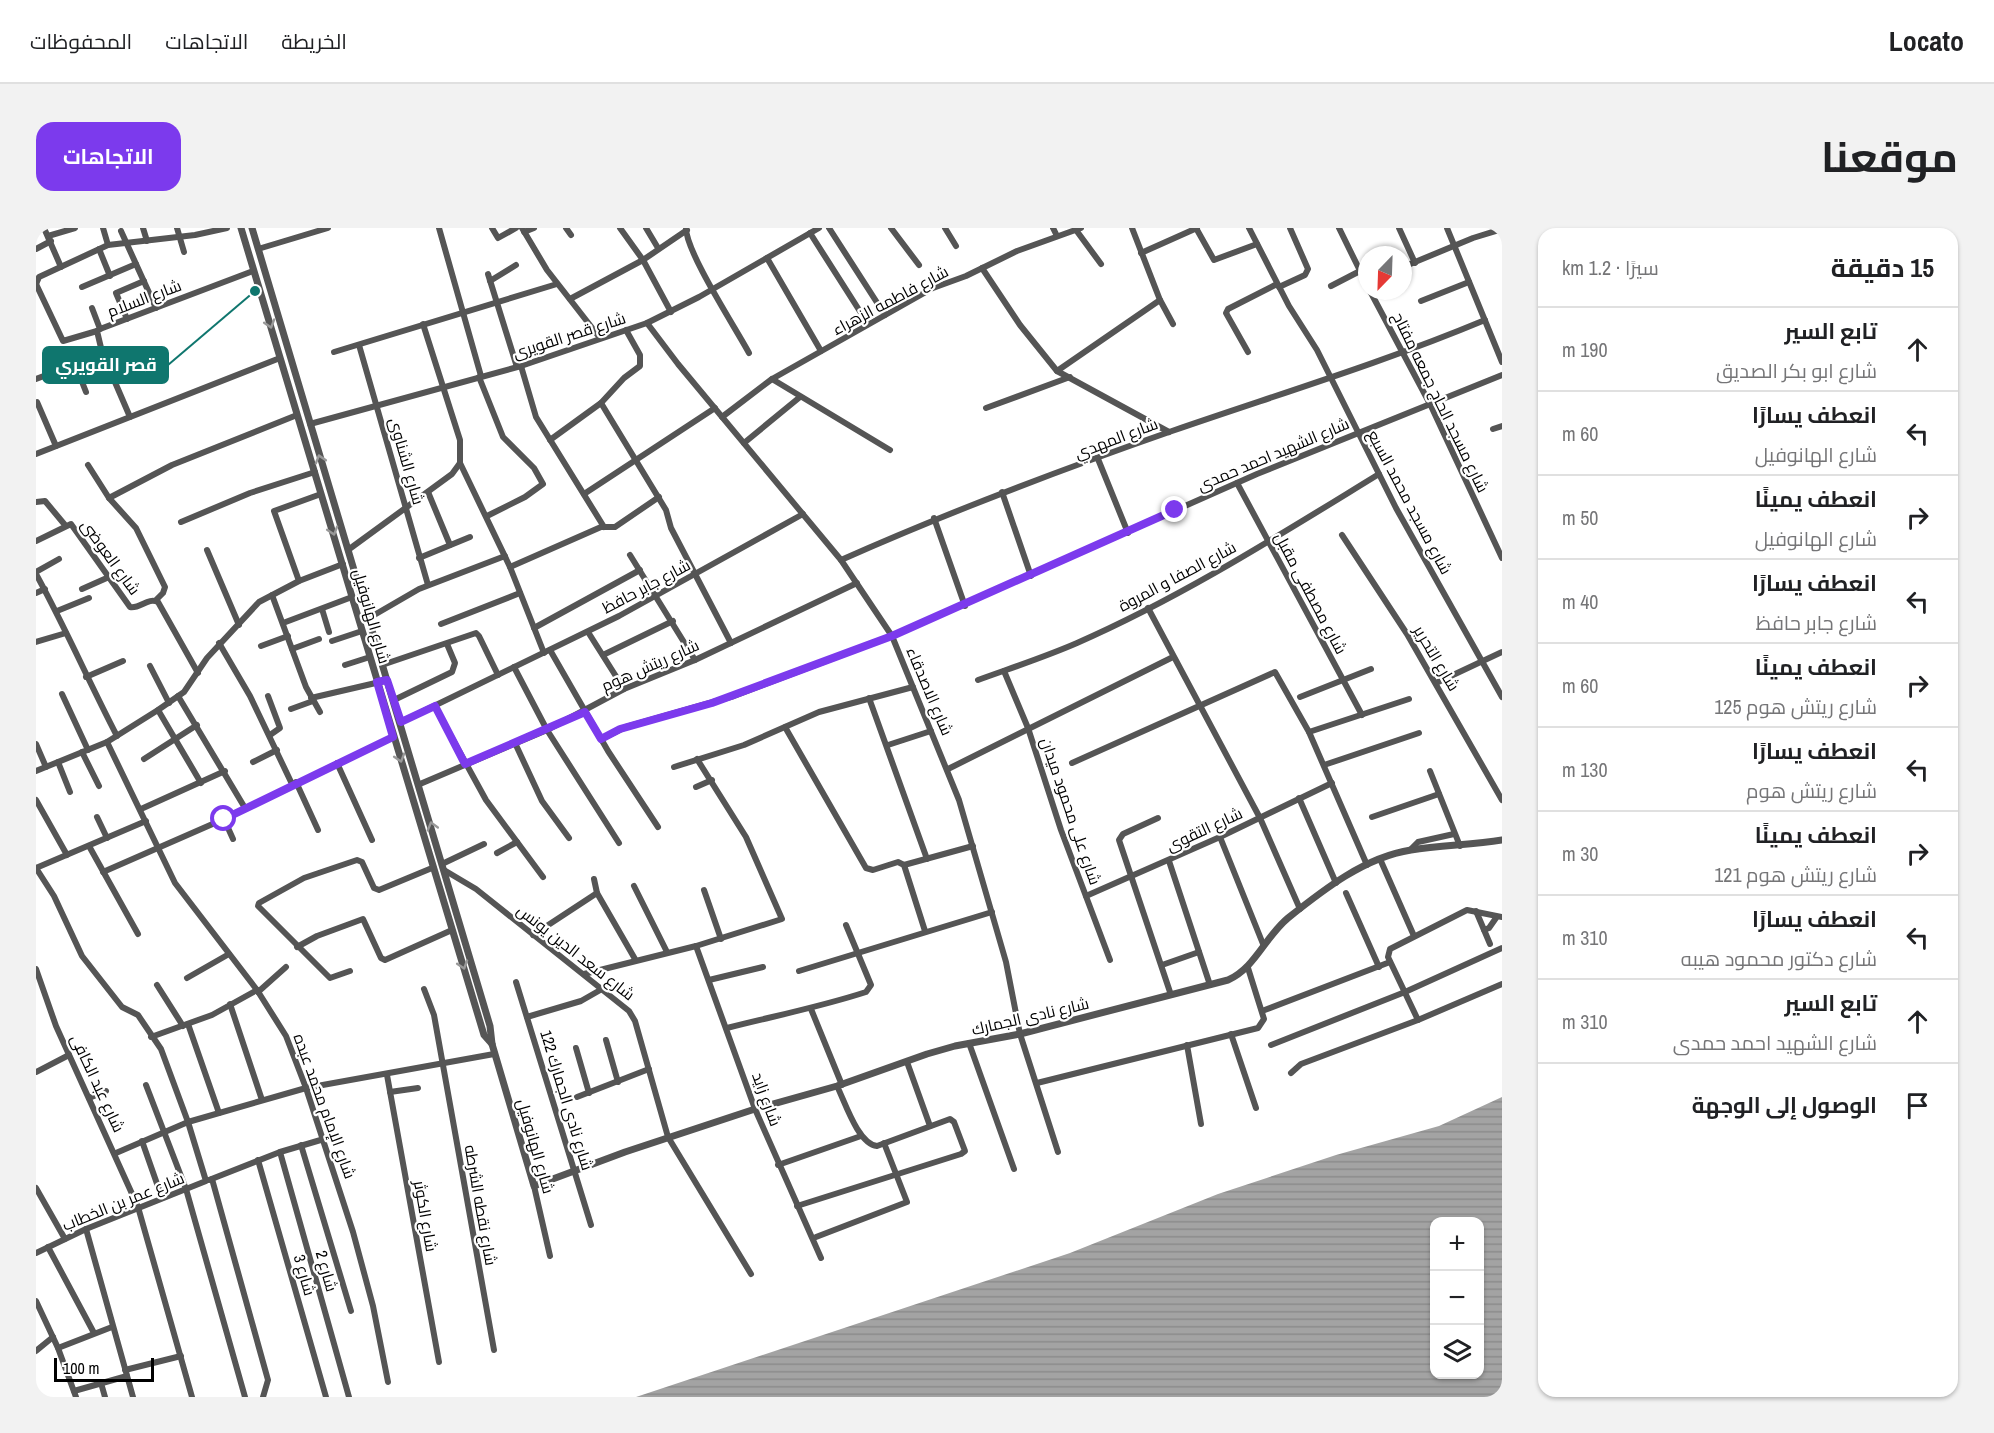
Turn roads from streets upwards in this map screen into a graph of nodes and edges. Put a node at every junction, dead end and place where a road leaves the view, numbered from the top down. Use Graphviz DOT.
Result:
graph roads {
  1 [pos="44,228"];
  2 [pos="75,228"];
  3 [pos="103,228"];
  4 [pos="143,228"];
  5 [pos="177,228"];
  6 [pos="227,228"];
  7 [pos="241,228"];
  8 [pos="252,228"];
  9 [pos="299,228"];
  10 [pos="328,228"];
  11 [pos="439,228"];
  12 [pos="492,228"];
  13 [pos="516,228"];
  14 [pos="534,228"];
  15 [pos="566,228"];
  16 [pos="620,228"];
  17 [pos="646,228"];
  18 [pos="819,228"];
  19 [pos="829,228"];
  20 [pos="891,228"];
  21 [pos="945,228"];
  22 [pos="1053,228"];
  23 [pos="1132,228"];
  24 [pos="1197,228"];
  25 [pos="1249,228"];
  26 [pos="1290,228"];
  27 [pos="1350,228"];
  28 [pos="1399,228"];
  29 [pos="1447,228"];
  30 [pos="687,229"];
  31 [pos="1078,229"];
  32 [pos="1502,229"];
  33 [pos="523,230"];
  34 [pos="1340,230"];
  35 [pos="122,231"];
  36 [pos="810,233"];
  37 [pos="571,235"];
  38 [pos="302,236"];
  39 [pos="1057,236"];
  40 [pos="180,237"];
  41 [pos="49,239"];
  42 [pos="147,241"];
  43 [pos="127,243"];
  44 [pos="1257,244"];
  45 [pos="108,245"];
  46 [pos="1455,245"];
  47 [pos="956,246"];
  48 [pos="658,248"];
  49 [pos="36,249"];
  50 [pos="99,249"];
  51 [pos="258,249"];
  52 [pos="184,252"];
  53 [pos="1141,253"];
  54 [pos="767,258"];
  55 [pos="643,260"];
  56 [pos="1415,263"];
  57 [pos="136,264"];
  58 [pos="1101,264"];
  59 [pos="1412,264"];
  60 [pos="516,265"];
  61 [pos="920,265"];
  62 [pos="61,267"];
  63 [pos="1358,267"];
  64 [pos="982,268"];
  65 [pos="253,271"];
  66 [pos="1358,272"];
  67 [pos="110,276"];
  68 [pos="37,281"];
  69 [pos="144,281"];
  70 [pos="1469,282"];
  71 [pos="557,284"];
  72 [pos="1278,285"];
  73 [pos="1330,286"];
  74 [pos="82,287"];
  75 [pos="714,289"];
  76 [pos="570,299"];
  77 [pos="1160,300"];
  78 [pos="1375,300"];
  79 [pos="1421,301"];
  80 [pos="497,303"];
  81 [pos="92,308"];
  82 [pos="156,308"];
  83 [pos="463,312"];
  84 [pos="671,312"];
  85 [pos="885,315"];
  86 [pos="127,319"];
  87 [pos="1485,320"];
  88 [pos="647,323"];
  89 [pos="423,324"];
  90 [pos="868,324"];
  91 [pos="1173,324"];
  92 [pos="98,330"];
  93 [pos="626,330"];
  94 [pos="600,338"];
  95 [pos="359,345"];
  96 [pos="821,351"];
  97 [pos="102,352"];
  98 [pos="334,352"];
  99 [pos="1248,352"];
  100 [pos="749,353"];
  101 [pos="1405,354"];
  102 [pos="140,356"];
  103 [pos="280,358"];
  104 [pos="1502,362"];
  105 [pos="75,364"];
  106 [pos="519,366"];
  107 [pos="110,370"];
  108 [pos="1057,371"];
  109 [pos="1502,375"];
  110 [pos="480,376"];
  111 [pos="1070,377"];
  112 [pos="1330,378"];
  113 [pos="36,379"];
  114 [pos="772,379"];
  115 [pos="441,387"];
  116 [pos="86,392"];
  117 [pos="800,397"];
  118 [pos="37,402"];
  119 [pos="601,403"];
  120 [pos="376,404"];
  121 [pos="1431,406"];
  122 [pos="715,408"];
  123 [pos="986,408"];
  124 [pos="297,415"];
  125 [pos="130,417"];
  126 [pos="722,417"];
  127 [pos="310,424"];
  128 [pos="1502,426"];
  129 [pos="1493,429"];
  130 [pos="1169,432"];
  131 [pos="1358,433"];
  132 [pos="550,440"];
  133 [pos="744,443"];
  134 [pos="56,446"];
  135 [pos="890,450"];
  136 [pos="36,454"];
  137 [pos="1098,459"];
  138 [pos="637,461"];
  139 [pos="460,463"];
  140 [pos="88,465"];
  141 [pos="315,472"];
  142 [pos="1378,474"];
  143 [pos="1237,483"];
  144 [pos="428,492"];
  145 [pos="1002,492"];
  146 [pos="321,494"];
  147 [pos="584,494"];
  148 [pos="659,497"];
  149 [pos="109,498"];
  150 [pos="36,502"];
  151 [pos="407,508"];
  152 [pos="803,514"];
  153 [pos="487,516"];
  154 [pos="934,518"];
  155 [pos="181,522"];
  156 [pos="66,525"];
  157 [pos="604,527"];
  158 [pos="1128,533"];
  159 [pos="1342,535"];
  160 [pos="471,537"];
  161 [pos="36,541"];
  162 [pos="1269,542"];
  163 [pos="450,546"];
  164 [pos="207,550"];
  165 [pos="348,550"];
  166 [pos="630,555"];
  167 [pos="505,556"];
  168 [pos="418,558"];
  169 [pos="1502,558"];
  170 [pos="59,559"];
  171 [pos="841,560"];
  172 [pos="343,564"];
  173 [pos="510,567"];
  174 [pos="640,570"];
  175 [pos="36,573"];
  176 [pos="695,574"];
  177 [pos="1031,576"];
  178 [pos="109,577"];
  179 [pos="299,581"];
  180 [pos="857,583"];
  181 [pos="428,585"];
  182 [pos="45,589"];
  183 [pos="82,589"];
  184 [pos="36,592"];
  185 [pos="520,593"];
  186 [pos="272,595"];
  187 [pos="656,595"];
  188 [pos="89,597"];
  189 [pos="352,597"];
  190 [pos="156,600"];
  191 [pos="965,606"];
  192 [pos="1148,608"];
  193 [pos="322,609"];
  194 [pos="57,611"];
  195 [pos="369,618"];
  196 [pos="673,621"];
  197 [pos="283,623"];
  198 [pos="441,624"];
  199 [pos="239,625"];
  200 [pos="534,628"];
  201 [pos="362,631"];
  202 [pos="329,632"];
  203 [pos="588,632"];
  204 [pos="66,633"];
  205 [pos="288,636"];
  206 [pos="892,636"];
  207 [pos="319,639"];
  208 [pos="332,641"];
  209 [pos="36,642"];
  210 [pos="219,643"];
  211 [pos="730,643"];
  212 [pos="447,644"];
  213 [pos="261,646"];
  214 [pos="292,649"];
  215 [pos="547,652"];
  216 [pos="1502,652"];
  217 [pos="603,655"];
  218 [pos="370,657"];
  219 [pos="1173,657"];
  220 [pos="695,660"];
  221 [pos="1483,660"];
  222 [pos="123,661"];
  223 [pos="345,665"];
  224 [pos="382,665"];
  225 [pos="150,666"];
  226 [pos="514,667"];
  227 [pos="1371,669"];
  228 [pos="1004,671"];
  229 [pos="198,673"];
  230 [pos="498,675"];
  231 [pos="86,677"];
  232 [pos="387,680"];
  233 [pos="978,680"];
  234 [pos="1343,680"];
  235 [pos="377,682"];
  236 [pos="1436,683"];
  237 [pos="913,687"];
  238 [pos="624,690"];
  239 [pos="62,694"];
  240 [pos="178,696"];
  241 [pos="268,696"];
  242 [pos="1300,697"];
  243 [pos="1502,697"];
  244 [pos="869,698"];
  245 [pos="312,699"];
  246 [pos="1409,699"];
  247 [pos="394,700"];
  248 [pos="169,703"];
  249 [pos="1199,704"];
  250 [pos="435,706"];
  251 [pos="291,709"];
  252 [pos="158,710"];
  253 [pos="320,712"];
  254 [pos="585,712"];
  255 [pos="1362,715"];
  256 [pos="401,722"];
  257 [pos="197,725"];
  258 [pos="785,727"];
  259 [pos="1028,728"];
  260 [pos="547,730"];
  261 [pos="931,731"];
  262 [pos="1309,732"];
  263 [pos="1419,733"];
  264 [pos="270,735"];
  265 [pos="117,736"];
  266 [pos="393,737"];
  267 [pos="176,739"];
  268 [pos="601,739"];
  269 [pos="107,742"];
  270 [pos="515,743"];
  271 [pos="36,744"];
  272 [pos="888,745"];
  273 [pos="277,750"];
  274 [pos="85,751"];
  275 [pos="144,759"];
  276 [pos="697,759"];
  277 [pos="58,762"];
  278 [pos="253,762"];
  279 [pos="338,763"];
  280 [pos="1072,763"];
  281 [pos="465,764"];
  282 [pos="1324,765"];
  283 [pos="674,766"];
  284 [pos="46,767"];
  285 [pos="948,769"];
  286 [pos="36,771"];
  287 [pos="225,771"];
  288 [pos="1430,771"];
  289 [pos="712,780"];
  290 [pos="201,783"];
  291 [pos="294,783"];
  292 [pos="1332,783"];
  293 [pos="420,784"];
  294 [pos="99,786"];
  295 [pos="696,787"];
  296 [pos="70,792"];
  297 [pos="1439,794"];
  298 [pos="1299,798"];
  299 [pos="36,800"];
  300 [pos="1502,800"];
  301 [pos="245,808"];
  302 [pos="141,809"];
  303 [pos="97,817"];
  304 [pos="1372,817"];
  305 [pos="1158,818"];
  306 [pos="1260,818"];
  307 [pos="224,819"];
  308 [pos="146,821"];
  309 [pos="658,827"];
  310 [pos="318,830"];
  311 [pos="1454,834"];
  312 [pos="1220,837"];
  313 [pos="107,838"];
  314 [pos="569,838"];
  315 [pos="233,839"];
  316 [pos="372,840"];
  317 [pos="1502,840"];
  318 [pos="517,842"];
  319 [pos="619,843"];
  320 [pos="484,844"];
  321 [pos="88,846"];
  322 [pos="973,846"];
  323 [pos="1460,846"];
  324 [pos="157,848"];
  325 [pos="1410,850"];
  326 [pos="497,853"];
  327 [pos="67,855"];
  328 [pos="927,859"];
  329 [pos="1380,859"];
  330 [pos="1169,861"];
  331 [pos="904,865"];
  332 [pos="1366,865"];
  333 [pos="443,867"];
  334 [pos="36,868"];
  335 [pos="432,868"];
  336 [pos="104,872"];
  337 [pos="543,877"];
  338 [pos="1132,877"];
  339 [pos="594,879"];
  340 [pos="1336,883"];
  341 [pos="634,886"];
  342 [pos="704,890"];
  343 [pos="597,893"];
  344 [pos="1346,893"];
  345 [pos="1086,896"];
  346 [pos="1300,909"];
  347 [pos="1476,911"];
  348 [pos="992,912"];
  349 [pos="1499,917"];
  350 [pos="846,925"];
  351 [pos="452,930"];
  352 [pos="1484,930"];
  353 [pos="925,931"];
  354 [pos="138,934"];
  355 [pos="533,936"];
  356 [pos="1414,936"];
  357 [pos="721,939"];
  358 [pos="1263,944"];
  359 [pos="1490,944"];
  360 [pos="297,946"];
  361 [pos="696,946"];
  362 [pos="1502,948"];
  363 [pos="667,952"];
  364 [pos="1199,952"];
  365 [pos="229,954"];
  366 [pos="858,955"];
  367 [pos="635,959"];
  368 [pos="1110,960"];
  369 [pos="1390,962"];
  370 [pos="1162,966"];
  371 [pos="286,967"];
  372 [pos="763,967"];
  373 [pos="1379,967"];
  374 [pos="1248,968"];
  375 [pos="36,969"];
  376 [pos="350,971"];
  377 [pos="799,971"];
  378 [pos="584,974"];
  379 [pos="187,978"];
  380 [pos="709,980"];
  381 [pos="516,982"];
  382 [pos="1502,984"];
  383 [pos="158,985"];
  384 [pos="1210,986"];
  385 [pos="424,989"];
  386 [pos="602,989"];
  387 [pos="257,991"];
  388 [pos="1405,992"];
  389 [pos="1171,995"];
  390 [pos="230,1004"];
  391 [pos="811,1008"];
  392 [pos="1262,1011"];
  393 [pos="527,1017"];
  394 [pos="1418,1020"];
  395 [pos="185,1025"];
  396 [pos="727,1028"];
  397 [pos="1020,1034"];
  398 [pos="1231,1034"];
  399 [pos="151,1037"];
  400 [pos="606,1040"];
  401 [pos="969,1043"];
  402 [pos="492,1044"];
  403 [pos="1271,1045"];
  404 [pos="1187,1046"];
  405 [pos="576,1048"];
  406 [pos="494,1054"];
  407 [pos="69,1055"];
  408 [pos="907,1062"];
  409 [pos="441,1065"];
  410 [pos="649,1070"];
  411 [pos="36,1072"];
  412 [pos="1291,1073"];
  413 [pos="387,1075"];
  414 [pos="618,1082"];
  415 [pos="1037,1083"];
  416 [pos="146,1085"];
  417 [pos="840,1085"];
  418 [pos="306,1088"];
  419 [pos="418,1088"];
  420 [pos="106,1091"];
  421 [pos="390,1092"];
  422 [pos="589,1093"];
  423 [pos="577,1097"];
  424 [pos="89,1098"];
  425 [pos="262,1100"];
  426 [pos="1256,1108"];
  427 [pos="755,1109"];
  428 [pos="219,1113"];
  429 [pos="188,1122"];
  430 [pos="1201,1124"];
  431 [pos="930,1126"];
  432 [pos="166,1131"];
  433 [pos="861,1136"];
  434 [pos="668,1137"];
  435 [pos="324,1139"];
  436 [pos="142,1141"];
  437 [pos="884,1143"];
  438 [pos="301,1145"];
  439 [pos="279,1152"];
  440 [pos="1058,1152"];
  441 [pos="116,1153"];
  442 [pos="258,1161"];
  443 [pos="778,1165"];
  444 [pos="1014,1169"];
  445 [pos="574,1170"];
  446 [pos="897,1174"];
  447 [pos="209,1180"];
  448 [pos="534,1186"];
  449 [pos="36,1188"];
  450 [pos="186,1189"];
  451 [pos="162,1198"];
  452 [pos="796,1206"];
  453 [pos="138,1207"];
  454 [pos="591,1226"];
  455 [pos="86,1228"];
  456 [pos="816,1237"];
  457 [pos="65,1239"];
  458 [pos="48,1247"];
  459 [pos="36,1253"];
  460 [pos="550,1256"];
  461 [pos="820,1258"];
  462 [pos="751,1274"];
  463 [pos="36,1301"];
  464 [pos="351,1311"];
  465 [pos="112,1327"];
  466 [pos="94,1333"];
  467 [pos="53,1337"];
  468 [pos="58,1348"];
  469 [pos="494,1350"];
  470 [pos="36,1351"];
  471 [pos="181,1356"];
  472 [pos="439,1362"];
  473 [pos="126,1373"];
  474 [pos="388,1382"];
  475 [pos="101,1383"];
  476 [pos="75,1394"];
  477 [pos="105,1397"];
  478 [pos="133,1397"];
  479 [pos="192,1397"];
  480 [pos="245,1397"];
  481 [pos="263,1397"];
  482 [pos="326,1397"];
  483 [pos="349,1397"];
  1 -- 41 [label="street"];
  2 -- 41 [label="street"];
  3 -- 45 [label="street"];
  4 -- 42 [label="street"];
  5 -- 40 [label="street"];
  6 -- 40 [label="street"];
  7 -- 65 [label="street, شارع الهانوفيل"];
  8 -- 51 [label="street, شارع الهانوفيل"];
  9 -- 38 [label="street"];
  10 -- 38 [label="street"];
  11 -- 83 [label="street"];
  12 -- 13 [label="street"];
  14 -- 33 [label="street"];
  15 -- 37 [label="street"];
  16 -- 55 [label="street"];
  17 -- 48 [label="street"];
  18 -- 36 [label="street, شارع قصر القويرى"];
  19 -- 85 [label="street"];
  20 -- 61 [label="street"];
  21 -- 47 [label="street"];
  22 -- 39 [label="street"];
  23 -- 53 [label="street"];
  24 -- 44 [label="street"];
  24 -- 53 [label="street"];
  25 -- 44 [label="street, شارع مسجد محمد السبع"];
  26 -- 72 [label="street"];
  27 -- 34 [label="street"];
  28 -- 56 [label="street"];
  29 -- 46 [label="street"];
  30 -- 48 [label="street"];
  30 -- 75 [label="street"];
  31 -- 39 [label="street, شارع فاطمه الزهراء"];
  31 -- 58 [label="street"];
  32 -- 46 [label="street"];
  33 -- 71 [label="street"];
  34 -- 63 [label="street"];
  35 -- 43 [label="street"];
  36 -- 54 [label="street, شارع قصر القويرى"];
  36 -- 90 [label="street"];
  38 -- 51 [label="street"];
  39 -- 64 [label="street, شارع فاطمه الزهراء"];
  40 -- 42 [label="street"];
  40 -- 52 [label="street"];
  41 -- 49 [label="street"];
  41 -- 62 [label="street"];
  42 -- 43 [label="street"];
  43 -- 45 [label="street"];
  43 -- 57 [label="street"];
  44 -- 72 [label="street, شارع مسجد محمد السبع"];
  45 -- 50 [label="street"];
  46 -- 56 [label="street"];
  46 -- 70 [label="street"];
  48 -- 55 [label="street"];
  50 -- 62 [label="street"];
  50 -- 67 [label="street"];
  51 -- 127 [label="street, شارع الهانوفيل"];
  53 -- 77 [label="street"];
  54 -- 75 [label="street, شارع قصر القويرى"];
  54 -- 96 [label="street"];
  55 -- 76 [label="street"];
  55 -- 84 [label="street"];
  56 -- 59 [label="street"];
  57 -- 67 [label="street"];
  57 -- 69 [label="street"];
  60 -- 80 [label="street"];
  62 -- 68 [label="street"];
  64 -- 85 [label="street, شارع فاطمه الزهراء"];
  64 -- 108 [label="street"];
  65 -- 82 [label="street, شارع السلام"];
  65 -- 103 [label="street, شارع الهانوفيل, one-way"];
  66 -- 73 [label="street"];
  67 -- 74 [label="street"];
  68 -- 92 [label="street"];
  69 -- 82 [label="street"];
  69 -- 86 [label="street"];
  70 -- 79 [label="street"];
  70 -- 87 [label="street"];
  71 -- 76 [label="street"];
  71 -- 80 [label="street"];
  72 -- 99 [label="street"];
  72 -- 112 [label="street, شارع مسجد محمد السبع"];
  75 -- 84 [label="street, شارع قصر القويرى"];
  75 -- 100 [label="street"];
  76 -- 94 [label="street"];
  77 -- 91 [label="street"];
  77 -- 108 [label="street"];
  78 -- 101 [label="street, شارع مسجد الحاج جمعه مفتاح"];
  80 -- 83 [label="street"];
  80 -- 106 [label="street"];
  81 -- 92 [label="street"];
  82 -- 86 [label="street, شارع السلام"];
  83 -- 89 [label="street"];
  83 -- 110 [label="street"];
  84 -- 88 [label="street, شارع قصر القويرى"];
  85 -- 90 [label="street, شارع فاطمه الزهراء"];
  86 -- 92 [label="street, شارع السلام"];
  87 -- 101 [label="street, شارع المهدي"];
  87 -- 104 [label="street"];
  88 -- 93 [label="street, شارع قصر القويرى"];
  88 -- 122 [label="street, شارع الاصدقاء"];
  89 -- 95 [label="street"];
  89 -- 115 [label="street"];
  90 -- 96 [label="street, شارع فاطمه الزهراء"];
  92 -- 97 [label="street, شارع السلام"];
  93 -- 94 [label="street, شارع قصر القويرى"];
  93 -- 119 [label="street"];
  94 -- 106 [label="street, شارع قصر القويرى"];
  95 -- 98 [label="street"];
  95 -- 120 [label="street, شارع الشناوى"];
  96 -- 114 [label="street, شارع فاطمه الزهراء"];
  97 -- 105 [label="street"];
  97 -- 107 [label="street, شارع السلام"];
  101 -- 112 [label="street, شارع المهدي"];
  101 -- 121 [label="street, شارع مسجد الحاج جمعه مفتاح"];
  102 -- 107 [label="street"];
  103 -- 124 [label="street, شارع الهانوفيل"];
  103 -- 125 [label="street"];
  105 -- 113 [label="street"];
  105 -- 116 [label="street"];
  106 -- 110 [label="street, شارع قصر القويرى"];
  106 -- 132 [label="street"];
  107 -- 125 [label="street, شارع السلام"];
  108 -- 111 [label="street"];
  109 -- 121 [label="street, شارع الشهيد احمد حمدى"];
  110 -- 115 [label="street, شارع قصر القويرى"];
  110 -- 153 [label="street"];
  111 -- 123 [label="street"];
  111 -- 130 [label="street"];
  112 -- 130 [label="street, شارع المهدي"];
  112 -- 131 [label="street, شارع مسجد محمد السبع"];
  114 -- 117 [label="street"];
  114 -- 126 [label="street, شارع فاطمه الزهراء"];
  115 -- 120 [label="street, شارع قصر القويرى"];
  115 -- 139 [label="street"];
  117 -- 133 [label="street"];
  117 -- 135 [label="street"];
  118 -- 134 [label="street"];
  119 -- 132 [label="street"];
  119 -- 138 [label="street"];
  120 -- 127 [label="street, شارع قصر القويرى"];
  120 -- 151 [label="street, شارع الشناوى"];
  121 -- 131 [label="street, شارع الشهيد احمد حمدى"];
  121 -- 169 [label="street, شارع مسجد الحاج جمعه مفتاح"];
  122 -- 126 [label="street, شارع الاصدقاء"];
  122 -- 138 [label="street"];
  124 -- 141 [label="street, شارع الهانوفيل"];
  124 -- 149 [label="street"];
  125 -- 134 [label="street"];
  126 -- 133 [label="street, شارع الاصدقاء"];
  165 -- 127 [label="street, شارع الهانوفيل, one-way"];
  128 -- 129 [label="street"];
  130 -- 137 [label="street, شارع المهدي"];
  131 -- 142 [label="street, شارع مسجد محمد السبع"];
  131 -- 143 [label="street, شارع الشهيد احمد حمدى"];
  132 -- 147 [label="street"];
  133 -- 152 [label="street, شارع الاصدقاء"];
  134 -- 136 [label="street"];
  137 -- 145 [label="street, شارع المهدي"];
  137 -- 158 [label="street"];
  138 -- 147 [label="street"];
  138 -- 148 [label="street"];
  139 -- 144 [label="street"];
  139 -- 153 [label="street"];
  140 -- 149 [label="street"];
  141 -- 146 [label="street, شارع الهانوفيل"];
  141 -- 155 [label="street"];
  142 -- 162 [label="street, شارع الصفا و المروة"];
  142 -- 221 [label="street, شارع مسجد محمد السبع"];
  143 -- 158 [label="street, شارع الشهيد احمد حمدى"];
  143 -- 162 [label="street, شارع مصطفى مقبل"];
  144 -- 151 [label="street"];
  144 -- 163 [label="street"];
  145 -- 154 [label="street, شارع المهدي"];
  145 -- 177 [label="street"];
  146 -- 172 [label="street, شارع الهانوفيل, one-way"];
  146 -- 179 [label="street"];
  147 -- 157 [label="street"];
  148 -- 157 [label="street"];
  148 -- 176 [label="street"];
  149 -- 190 [label="street"];
  150 -- 156 [label="street"];
  151 -- 165 [label="street"];
  151 -- 168 [label="street, شارع الشناوى"];
  152 -- 171 [label="street, شارع الاصدقاء"];
  152 -- 176 [label="street, شارع جابر حافظ"];
  153 -- 167 [label="street"];
  154 -- 171 [label="street, شارع المهدي"];
  154 -- 191 [label="street"];
  156 -- 161 [label="street, شارع العوضى"];
  156 -- 178 [label="street, شارع العوضى"];
  157 -- 173 [label="street"];
  158 -- 177 [label="street, شارع الشهيد احمد حمدى"];
  159 -- 236 [label="street, شارع التحرير"];
  160 -- 163 [label="street"];
  162 -- 192 [label="street, شارع الصفا و المروة"];
  162 -- 234 [label="street, شارع مصطفى مقبل"];
  163 -- 168 [label="street"];
  164 -- 199 [label="street"];
  165 -- 195 [label="street, شارع الهانوفيل"];
  166 -- 174 [label="street"];
  167 -- 173 [label="street"];
  167 -- 181 [label="street"];
  168 -- 181 [label="street, شارع الشناوى"];
  170 -- 175 [label="street"];
  171 -- 180 [label="street, شارع الاصدقاء"];
  172 -- 179 [label="street"];
  172 -- 189 [label="street, شارع الهانوفيل"];
  173 -- 185 [label="street"];
  174 -- 187 [label="street"];
  174 -- 200 [label="street"];
  175 -- 182 [label="street"];
  176 -- 187 [label="street, شارع جابر حافظ"];
  176 -- 211 [label="street"];
  177 -- 191 [label="street, شارع الشهيد احمد حمدى"];
  178 -- 183 [label="street"];
  178 -- 190 [label="street, شارع العوضى"];
  179 -- 186 [label="street"];
  180 -- 206 [label="street, شارع الاصدقاء"];
  180 -- 211 [label="street, شارع ريتش هوم"];
  181 -- 195 [label="street"];
  182 -- 184 [label="street"];
  182 -- 194 [label="street"];
  185 -- 198 [label="street"];
  185 -- 200 [label="street"];
  186 -- 197 [label="street"];
  186 -- 199 [label="street"];
  187 -- 196 [label="street"];
  187 -- 203 [label="street, شارع جابر حافظ"];
  188 -- 194 [label="street"];
  189 -- 193 [label="street"];
  189 -- 201 [label="street, شارع الهانوفيل"];
  190 -- 229 [label="street, شارع العوضى"];
  191 -- 206 [label="street, شارع الشهيد احمد حمدى"];
  192 -- 219 [label="street"];
  192 -- 228 [label="street, شارع الصفا و المروة"];
  193 -- 197 [label="street"];
  193 -- 202 [label="street"];
  194 -- 204 [label="street"];
  195 -- 224 [label="street, شارع الهانوفيل"];
  196 -- 217 [label="street, شارع ريتش هوم"];
  196 -- 220 [label="street"];
  197 -- 205 [label="street"];
  199 -- 210 [label="street"];
  200 -- 215 [label="street"];
  201 -- 208 [label="street"];
  201 -- 218 [label="street, شارع الهانوفيل"];
  203 -- 215 [label="street, شارع جابر حافظ"];
  203 -- 217 [label="street"];
  204 -- 209 [label="street"];
  204 -- 231 [label="street"];
  205 -- 213 [label="street"];
  205 -- 214 [label="street"];
  206 -- 237 [label="street, شارع الاصدقاء"];
  206 -- 268 [label="street, شارع الشهيد احمد حمدى"];
  207 -- 214 [label="street"];
  210 -- 229 [label="street"];
  210 -- 264 [label="street"];
  211 -- 220 [label="street, شارع ريتش هوم"];
  212 -- 224 [label="street"];
  212 -- 230 [label="street"];
  212 -- 247 [label="street"];
  214 -- 245 [label="street"];
  215 -- 226 [label="street, شارع جابر حافظ"];
  215 -- 254 [label="street"];
  216 -- 221 [label="street"];
  217 -- 238 [label="street"];
  218 -- 223 [label="street"];
  218 -- 235 [label="street, شارع الهانوفيل"];
  219 -- 249 [label="street"];
  219 -- 259 [label="street"];
  220 -- 238 [label="street, شارع ريتش هوم"];
  221 -- 236 [label="street"];
  221 -- 243 [label="street, شارع مسجد محمد السبع"];
  222 -- 231 [label="street"];
  224 -- 232 [label="street, شارع الهانوفيل"];
  225 -- 248 [label="street"];
  226 -- 230 [label="street, شارع جابر حافظ"];
  226 -- 260 [label="street"];
  227 -- 234 [label="street"];
  228 -- 233 [label="street, شارع الصفا و المروة"];
  228 -- 259 [label="street, شارع على محمود ميدان"];
  229 -- 240 [label="street"];
  230 -- 250 [label="street, شارع جابر حافظ"];
  231 -- 265 [label="street"];
  232 -- 235 [label="street"];
  232 -- 247 [label="street, شارع الهانوفيل"];
  234 -- 242 [label="street"];
  234 -- 255 [label="street, شارع مصطفى مقبل"];
  235 -- 245 [label="street"];
  235 -- 266 [label="street, شارع الهانوفيل"];
  236 -- 300 [label="street, شارع التحرير"];
  237 -- 244 [label="street"];
  237 -- 261 [label="street, شارع الاصدقاء"];
  238 -- 254 [label="street, شارع ريتش هوم"];
  239 -- 274 [label="street"];
  240 -- 248 [label="street"];
  240 -- 257 [label="street"];
  241 -- 264 [label="street"];
  244 -- 258 [label="street"];
  244 -- 272 [label="street"];
  245 -- 251 [label="street"];
  245 -- 253 [label="street"];
  246 -- 255 [label="street"];
  247 -- 256 [label="street, شارع الهانوفيل"];
  248 -- 252 [label="street"];
  249 -- 262 [label="street"];
  249 -- 280 [label="street"];
  249 -- 306 [label="street"];
  250 -- 256 [label="street, شارع جابر حافظ"];
  250 -- 281 [label="street"];
  252 -- 265 [label="street"];
  252 -- 267 [label="street"];
  254 -- 260 [label="street, شارع ريتش هوم"];
  254 -- 268 [label="street"];
  255 -- 262 [label="street"];
  256 -- 293 [label="street, شارع الهانوفيل"];
  257 -- 267 [label="street"];
  257 -- 287 [label="street"];
  258 -- 276 [label="street"];
  258 -- 331 [label="street"];
  259 -- 285 [label="street"];
  259 -- 345 [label="street, شارع على محمود ميدان"];
  260 -- 270 [label="street, شارع ريتش هوم"];
  260 -- 319 [label="street"];
  261 -- 272 [label="street"];
  261 -- 285 [label="street, شارع الاصدقاء"];
  262 -- 282 [label="street"];
  263 -- 282 [label="street"];
  264 -- 273 [label="street"];
  265 -- 269 [label="street"];
  266 -- 279 [label="street"];
  266 -- 335 [label="street, شارع الهانوفيل, one-way"];
  267 -- 275 [label="street"];
  267 -- 290 [label="street"];
  268 -- 309 [label="street"];
  269 -- 274 [label="street"];
  269 -- 302 [label="street, شارع الإمام محمد عبده"];
  270 -- 281 [label="street, شارع ريتش هوم"];
  270 -- 314 [label="street"];
  271 -- 284 [label="street"];
  272 -- 328 [label="street"];
  273 -- 278 [label="street"];
  273 -- 291 [label="street"];
  274 -- 277 [label="street"];
  274 -- 294 [label="street"];
  276 -- 283 [label="street"];
  276 -- 289 [label="street"];
  277 -- 284 [label="street"];
  277 -- 296 [label="street"];
  279 -- 291 [label="street"];
  279 -- 316 [label="street"];
  281 -- 293 [label="street, شارع ريتش هوم"];
  281 -- 318 [label="street"];
  282 -- 292 [label="street"];
  284 -- 286 [label="street"];
  285 -- 322 [label="street, شارع الاصدقاء"];
  287 -- 290 [label="street"];
  287 -- 301 [label="street"];
  288 -- 297 [label="street"];
  289 -- 295 [label="street"];
  289 -- 357 [label="street"];
  290 -- 302 [label="street"];
  291 -- 301 [label="street"];
  291 -- 310 [label="street"];
  292 -- 298 [label="street, شارع التقوى"];
  292 -- 332 [label="street"];
  333 -- 293 [label="street, شارع الهانوفيل, one-way"];
  297 -- 304 [label="street"];
  297 -- 311 [label="street"];
  298 -- 306 [label="street, شارع التقوى"];
  298 -- 340 [label="street"];
  299 -- 327 [label="street"];
  301 -- 307 [label="street"];
  302 -- 308 [label="street, شارع الإمام محمد عبده"];
  303 -- 313 [label="street"];
  305 -- 338 [label="street"];
  306 -- 312 [label="street, شارع التقوى"];
  306 -- 346 [label="street"];
  307 -- 315 [label="street"];
  307 -- 324 [label="street"];
  308 -- 313 [label="street"];
  308 -- 324 [label="street, شارع الإمام محمد عبده"];
  311 -- 323 [label="street"];
  311 -- 325 [label="street"];
  312 -- 330 [label="street, شارع التقوى"];
  312 -- 358 [label="street"];
  313 -- 321 [label="street"];
  317 -- 323 [label="street"];
  318 -- 326 [label="street"];
  318 -- 337 [label="street"];
  320 -- 333 [label="street"];
  321 -- 327 [label="street"];
  321 -- 336 [label="street"];
  322 -- 328 [label="street"];
  322 -- 348 [label="street, شارع الاصدقاء"];
  323 -- 325 [label="street"];
  324 -- 336 [label="street"];
  324 -- 365 [label="street, شارع الإمام محمد عبده"];
  325 -- 329 [label="street"];
  327 -- 334 [label="street"];
  328 -- 331 [label="street"];
  329 -- 332 [label="street"];
  329 -- 356 [label="street"];
  330 -- 338 [label="street, شارع التقوى"];
  330 -- 364 [label="street"];
  331 -- 353 [label="street"];
  332 -- 340 [label="street"];
  333 -- 355 [label="street, شارع سعد الدين يونس"];
  333 -- 402 [label="street, شارع الهانوفيل"];
  334 -- 399 [label="street, شارع عمر بن الخطاب"];
  335 -- 351 [label="street, شارع الهانوفيل"];
  335 -- 360 [label="street"];
  336 -- 354 [label="street"];
  338 -- 345 [label="street, شارع التقوى"];
  338 -- 370 [label="street"];
  339 -- 343 [label="street"];
  340 -- 346 [label="street"];
  341 -- 363 [label="street"];
  342 -- 357 [label="street"];
  343 -- 355 [label="street"];
  343 -- 367 [label="street"];
  344 -- 373 [label="street"];
  345 -- 368 [label="street, شارع على محمود ميدان"];
  346 -- 358 [label="street"];
  347 -- 349 [label="street"];
  347 -- 352 [label="street"];
  347 -- 356 [label="street"];
  348 -- 353 [label="street"];
  348 -- 397 [label="street, شارع الاصدقاء"];
  349 -- 352 [label="street"];
  350 -- 366 [label="street"];
  351 -- 360 [label="street"];
  351 -- 402 [label="street, شارع الهانوفيل, one-way"];
  352 -- 359 [label="street"];
  353 -- 366 [label="street"];
  355 -- 378 [label="street, شارع سعد الدين يونس"];
  356 -- 369 [label="street"];
  357 -- 361 [label="street"];
  358 -- 374 [label="street"];
  360 -- 376 [label="street"];
  361 -- 363 [label="street"];
  361 -- 380 [label="street, شارع زايد"];
  362 -- 388 [label="street"];
  363 -- 367 [label="street"];
  364 -- 370 [label="street"];
  364 -- 384 [label="street"];
  365 -- 379 [label="street"];
  365 -- 387 [label="street, شارع الإمام محمد عبده"];
  366 -- 377 [label="street"];
  366 -- 391 [label="street"];
  367 -- 378 [label="street"];
  369 -- 373 [label="street"];
  369 -- 388 [label="street"];
  370 -- 389 [label="street"];
  371 -- 387 [label="street"];
  372 -- 380 [label="street"];
  373 -- 392 [label="street"];
  374 -- 384 [label="street, شارع نادى الجمارك"];
  374 -- 392 [label="street"];
  375 -- 407 [label="street, شارع عبد الكافى"];
  378 -- 386 [label="street, شارع سعد الدين يونس"];
  380 -- 396 [label="street, شارع زايد"];
  381 -- 393 [label="street, شارع نادى الجمارك 122"];
  382 -- 394 [label="street"];
  383 -- 395 [label="street"];
  384 -- 389 [label="street, شارع نادى الجمارك"];
  385 -- 409 [label="street, شارع نقطه الشرطه"];
  386 -- 393 [label="street"];
  386 -- 410 [label="street, شارع سعد الدين يونس"];
  387 -- 390 [label="street"];
  387 -- 418 [label="street, شارع الإمام محمد عبده"];
  388 -- 394 [label="street"];
  388 -- 403 [label="street"];
  389 -- 397 [label="street, شارع نادى الجمارك"];
  390 -- 395 [label="street"];
  390 -- 425 [label="street"];
  391 -- 396 [label="street"];
  391 -- 417 [label="street"];
  392 -- 398 [label="street"];
  393 -- 445 [label="street, شارع نادى الجمارك 122"];
  394 -- 412 [label="street"];
  395 -- 399 [label="street"];
  395 -- 428 [label="street"];
  396 -- 427 [label="street, شارع زايد"];
  397 -- 401 [label="street, شارع نادى الجمارك"];
  397 -- 415 [label="street, شارع الاصدقاء"];
  398 -- 404 [label="street"];
  398 -- 426 [label="street"];
  399 -- 429 [label="street, شارع عمر بن الخطاب"];
  400 -- 414 [label="street"];
  401 -- 408 [label="street, شارع نادى الجمارك"];
  401 -- 444 [label="street"];
  402 -- 406 [label="street, شارع الهانوفيل"];
  404 -- 415 [label="street"];
  404 -- 430 [label="street"];
  405 -- 422 [label="street"];
  406 -- 409 [label="street"];
  406 -- 448 [label="street, شارع الهانوفيل"];
  407 -- 411 [label="street"];
  407 -- 424 [label="street, شارع عبد الكافى"];
  408 -- 417 [label="street, شارع نادى الجمارك"];
  408 -- 431 [label="street"];
  409 -- 413 [label="street"];
  409 -- 469 [label="street, شارع نقطه الشرطه"];
  410 -- 414 [label="street"];
  410 -- 434 [label="street, شارع سعد الدين يونس"];
  413 -- 418 [label="street"];
  413 -- 421 [label="street, شارع الكوثر"];
  414 -- 422 [label="street"];
  415 -- 440 [label="street, شارع الاصدقاء"];
  416 -- 432 [label="street"];
  417 -- 427 [label="street, شارع نادى الجمارك"];
  417 -- 433 [label="street"];
  418 -- 425 [label="street"];
  418 -- 435 [label="street, شارع الإمام محمد عبده"];
  419 -- 421 [label="street"];
  420 -- 424 [label="street"];
  421 -- 472 [label="street, شارع الكوثر"];
  422 -- 423 [label="street"];
  424 -- 441 [label="street, شارع عبد الكافى"];
  425 -- 428 [label="street"];
  427 -- 434 [label="street, شارع نادى الجمارك"];
  427 -- 443 [label="street, شارع زايد"];
  428 -- 429 [label="street"];
  429 -- 432 [label="street"];
  429 -- 447 [label="street, شارع عمر بن الخطاب"];
  431 -- 437 [label="street"];
  431 -- 446 [label="street"];
  432 -- 436 [label="street"];
  432 -- 450 [label="street"];
  433 -- 437 [label="street"];
  433 -- 443 [label="street"];
  434 -- 445 [label="street, شارع نادى الجمارك"];
  434 -- 462 [label="street, شارع سعد الدين يونس"];
  435 -- 438 [label="street"];
  435 -- 474 [label="street, شارع الإمام محمد عبده"];
  436 -- 441 [label="street"];
  436 -- 451 [label="street"];
  437 -- 446 [label="street"];
  438 -- 439 [label="street"];
  438 -- 464 [label="street"];
  439 -- 442 [label="street"];
  439 -- 483 [label="street, شارع 2"];
  441 -- 453 [label="street, شارع عبد الكافى"];
  442 -- 447 [label="street"];
  442 -- 482 [label="street, شارع 3"];
  443 -- 452 [label="street, شارع زايد"];
  445 -- 448 [label="street, شارع نادى الجمارك"];
  445 -- 454 [label="street, شارع نادى الجمارك 122"];
  446 -- 452 [label="street"];
  446 -- 456 [label="street"];
  447 -- 450 [label="street, شارع عمر بن الخطاب"];
  447 -- 481 [label="street"];
  448 -- 460 [label="street, شارع الهانوفيل"];
  449 -- 457 [label="street"];
  450 -- 451 [label="street, شارع عمر بن الخطاب"];
  450 -- 480 [label="street"];
  451 -- 453 [label="street, شارع عمر بن الخطاب"];
  452 -- 461 [label="street, شارع زايد"];
  453 -- 455 [label="street, شارع عمر بن الخطاب"];
  453 -- 471 [label="street, شارع عبد الكافى"];
  455 -- 457 [label="street, شارع عمر بن الخطاب"];
  455 -- 465 [label="street"];
  457 -- 458 [label="street, شارع عمر بن الخطاب"];
  458 -- 459 [label="street, شارع عمر بن الخطاب"];
  458 -- 466 [label="street"];
  463 -- 467 [label="street"];
  465 -- 466 [label="street"];
  465 -- 473 [label="street"];
  466 -- 468 [label="street"];
  467 -- 468 [label="street"];
  467 -- 470 [label="street"];
  468 -- 476 [label="street"];
  471 -- 473 [label="street"];
  471 -- 479 [label="street, شارع عبد الكافى"];
  473 -- 475 [label="street"];
  473 -- 478 [label="street"];
  475 -- 476 [label="street"];
  475 -- 477 [label="street"];
}
